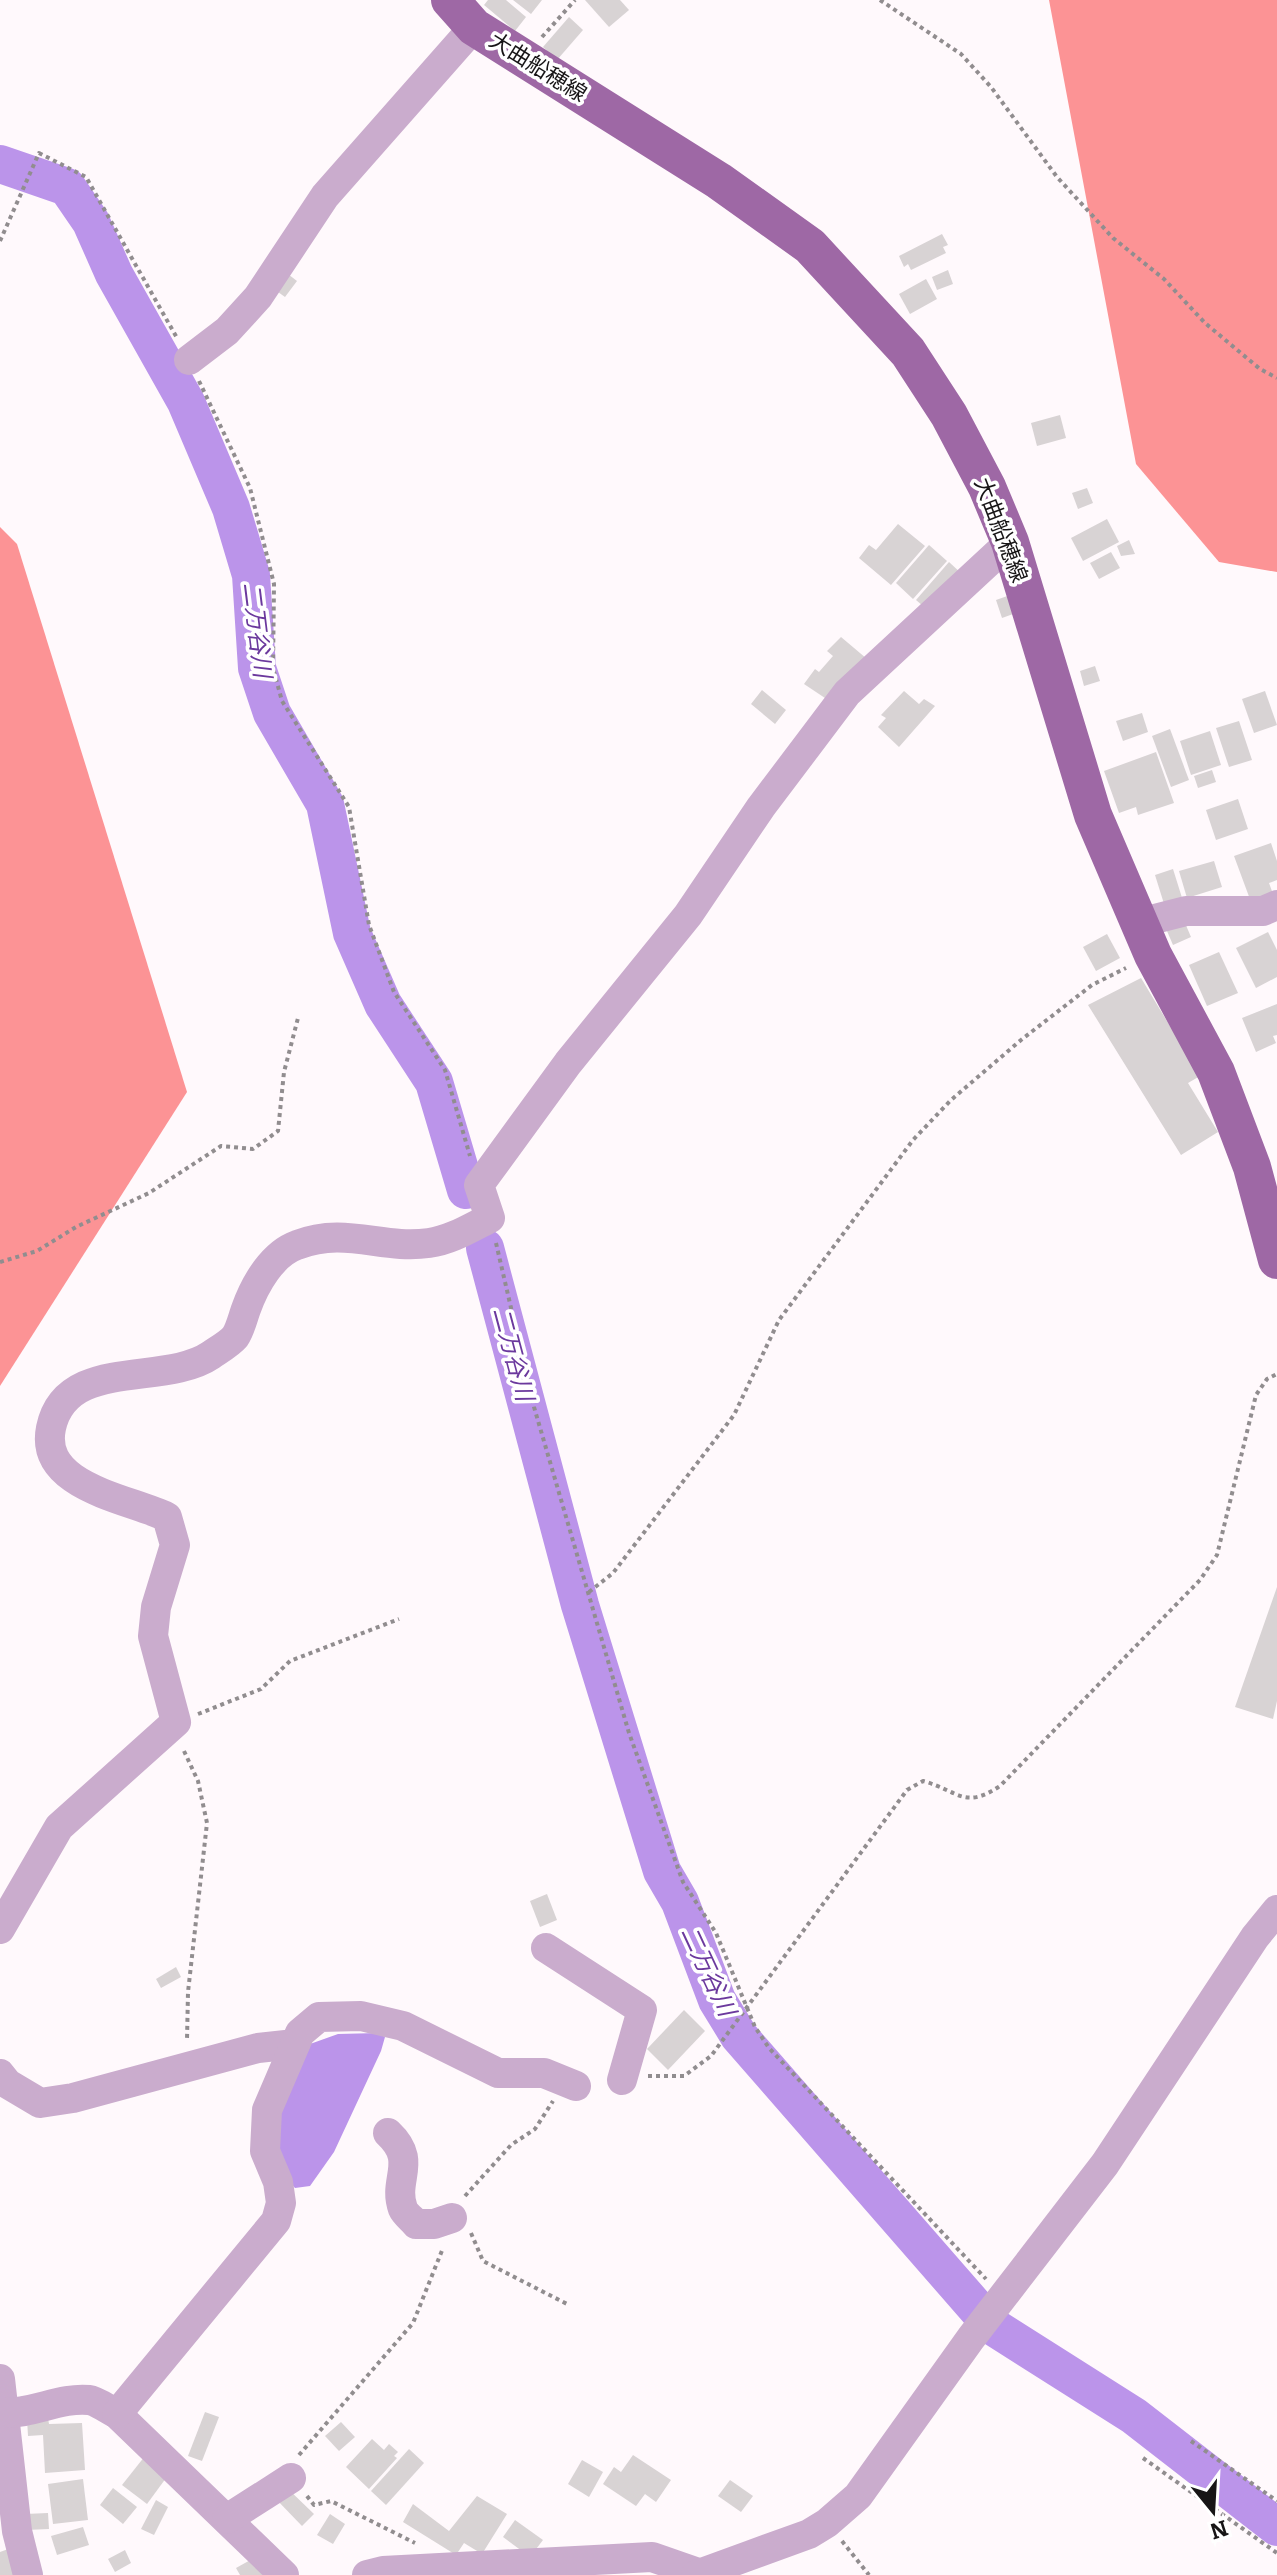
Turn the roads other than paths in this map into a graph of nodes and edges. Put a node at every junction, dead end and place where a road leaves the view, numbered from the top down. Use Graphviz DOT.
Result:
graph roads {
  1 [pos="462,14"];
  2 [pos="189,360"];
  3 [pos="1010,542"];
  4 [pos="1277,905"];
  5 [pos="1146,939"];
  6 [pos="1277,1260"];
  7 [pos="1277,1910"];
  8 [pos="0,1929"];
  9 [pos="546,1948"];
  10 [pos="295,2044"];
  11 [pos="0,2074"];
  12 [pos="622,2080"];
  13 [pos="576,2086"];
  14 [pos="388,2133"];
  15 [pos="456,2212"];
  16 [pos="0,2379"];
  17 [pos="2,2413"];
  18 [pos="117,2414"];
  19 [pos="291,2478"];
  20 [pos="227,2519"];
  21 [pos="697,2574"];
  22 [pos="28,2575"];
  23 [pos="284,2575"];
  24 [pos="367,2575"];
  1 -- 2 [label="street"];
  1 -- 3 [label="main road, 大曲船穂線"];
  3 -- 5 [label="main road, 大曲船穂線"];
  3 -- 8 [label="street"];
  4 -- 5 [label="street"];
  5 -- 6 [label="main road, 大曲船穂線"];
  7 -- 21 [label="street"];
  9 -- 12 [label="street"];
  10 -- 11 [label="street"];
  10 -- 13 [label="street"];
  10 -- 18 [label="street"];
  14 -- 15 [label="street"];
  16 -- 17 [label="street"];
  17 -- 18 [label="street"];
  17 -- 22 [label="street"];
  18 -- 20 [label="street"];
  19 -- 20 [label="street"];
  20 -- 23 [label="street"];
  21 -- 24 [label="street"];
}
